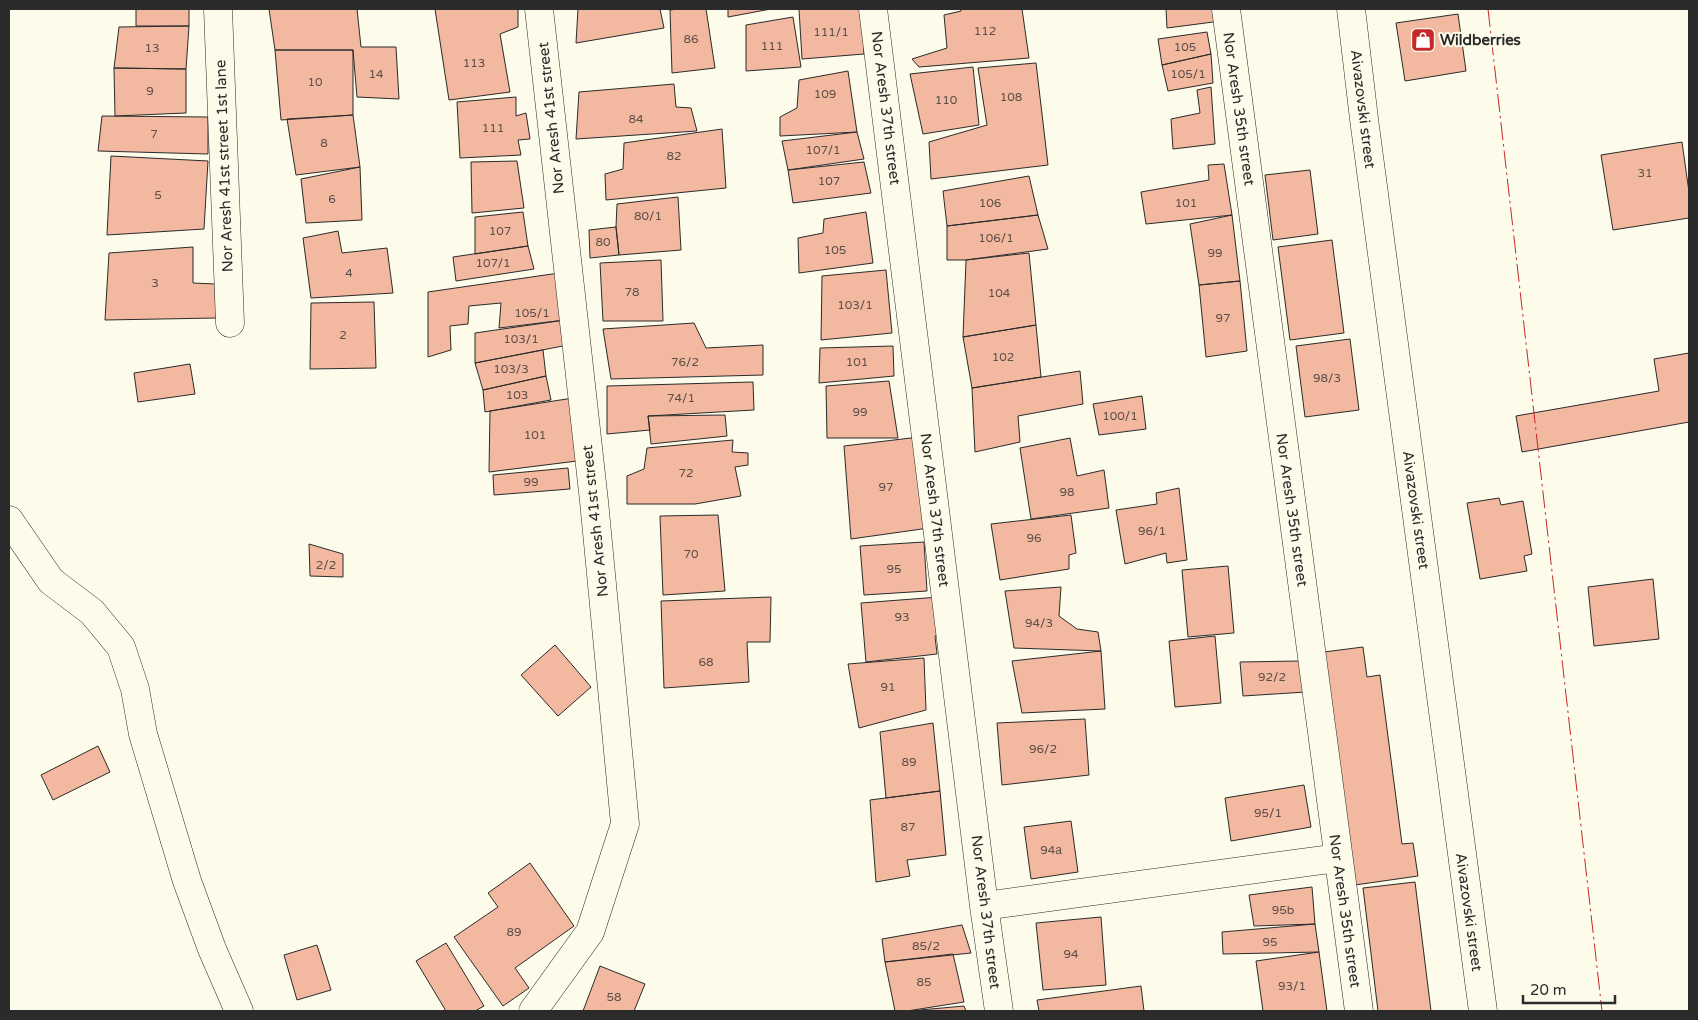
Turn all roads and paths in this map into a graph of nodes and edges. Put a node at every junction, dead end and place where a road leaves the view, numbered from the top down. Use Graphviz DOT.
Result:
graph roads {
  1 [pos="218,9"];
  2 [pos="539,9"];
  3 [pos="873,9"];
  4 [pos="1226,9"];
  5 [pos="1351,9"];
  6 [pos="230,323"];
  7 [pos="9,520"];
  8 [pos="1338,858"];
  9 [pos="984,906"];
  10 [pos="238,1011"];
  11 [pos="533,1011"];
  12 [pos="999,1011"];
  13 [pos="1359,1011"];
  14 [pos="1482,1011"];
  1 -- 6 [label="street, Nor Aresh 41st street 1st lane"];
  2 -- 11 [label="street, Nor Aresh 41st street"];
  3 -- 9 [label="street, Nor Aresh 37th street"];
  4 -- 8 [label="street, Nor Aresh 35th street"];
  5 -- 14 [label="street, Aivazovski street"];
  7 -- 10 [label="street"];
  8 -- 9 [label="street"];
  8 -- 13 [label="street, Nor Aresh 35th street"];
  9 -- 12 [label="street, Nor Aresh 37th street"];
}
